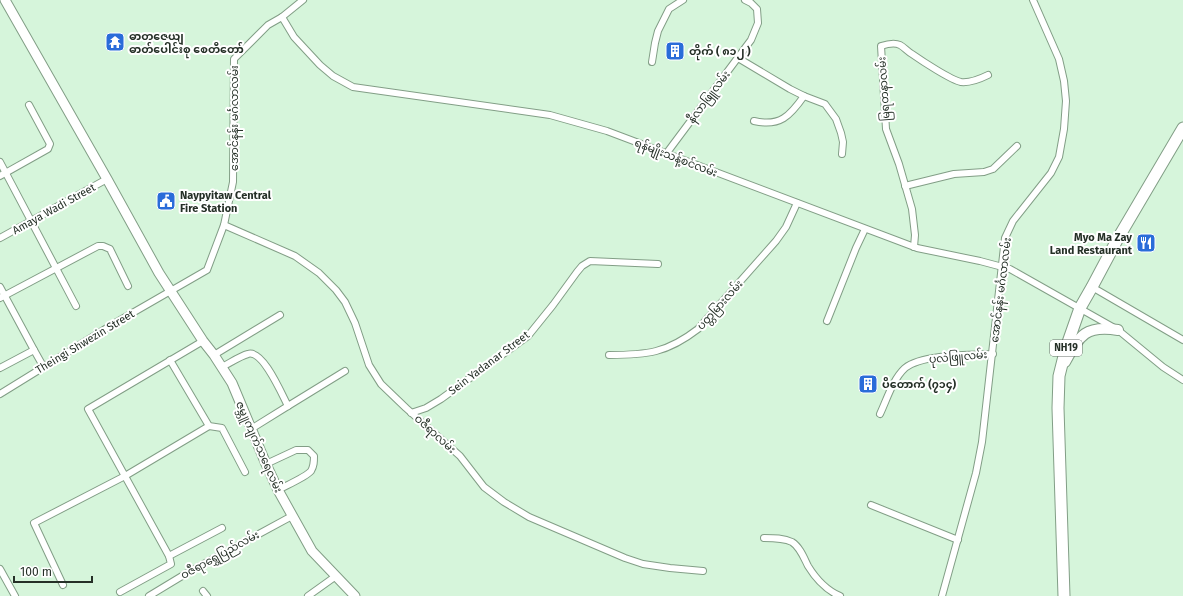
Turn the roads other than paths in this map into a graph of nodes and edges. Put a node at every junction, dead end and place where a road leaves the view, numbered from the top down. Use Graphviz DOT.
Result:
graph roads {
  1 [pos="4,0"];
  2 [pos="303,0"];
  3 [pos="683,0"];
  4 [pos="744,0"];
  5 [pos="1033,0"];
  6 [pos="282,17"];
  7 [pos="738,58"];
  8 [pos="652,62"];
  9 [pos="988,74"];
  10 [pos="804,96"];
  11 [pos="29,105"];
  12 [pos="754,121"];
  13 [pos="1182,132"];
  14 [pos="1017,146"];
  15 [pos="666,154"];
  16 [pos="842,154"];
  17 [pos="0,162"];
  18 [pos="3,174"];
  19 [pos="107,179"];
  20 [pos="905,186"];
  21 [pos="797,203"];
  22 [pos="32,221"];
  23 [pos="224,225"];
  24 [pos="866,229"];
  25 [pos="0,238"];
  26 [pos="914,247"];
  27 [pos="658,264"];
  28 [pos="1002,267"];
  29 [pos="56,268"];
  30 [pos="0,286"];
  31 [pos="128,286"];
  32 [pos="1092,287"];
  33 [pos="171,292"];
  34 [pos="2,297"];
  35 [pos="76,306"];
  36 [pos="1080,308"];
  37 [pos="280,314"];
  38 [pos="827,321"];
  39 [pos="1118,330"];
  40 [pos="1183,340"];
  41 [pos="203,341"];
  42 [pos="34,350"];
  43 [pos="993,354"];
  44 [pos="214,355"];
  45 [pos="609,355"];
  46 [pos="170,360"];
  47 [pos="43,366"];
  48 [pos="222,367"];
  49 [pos="0,368"];
  50 [pos="1061,369"];
  51 [pos="345,371"];
  52 [pos="1183,380"];
  53 [pos="0,394"];
  54 [pos="288,406"];
  55 [pos="412,413"];
  56 [pos="880,414"];
  57 [pos="209,426"];
  58 [pos="252,429"];
  59 [pos="266,464"];
  60 [pos="245,472"];
  61 [pos="125,476"];
  62 [pos="278,490"];
  63 [pos="871,505"];
  64 [pos="292,516"];
  65 [pos="222,528"];
  66 [pos="764,538"];
  67 [pos="958,540"];
  68 [pos="169,556"];
  69 [pos="0,569"];
  70 [pos="703,571"];
  71 [pos="336,576"];
  72 [pos="64,584"];
  73 [pos="120,592"];
  74 [pos="15,596"];
  75 [pos="148,596"];
  76 [pos="308,596"];
  77 [pos="355,596"];
  78 [pos="840,596"];
  79 [pos="942,596"];
  80 [pos="1064,596"];
  1 -- 19 [label="main road, ဇမ္ဘူကျက်သရေလမ်း"];
  2 -- 6 [label="street, အောင်နန်း မင်္ဂလာလမ်း"];
  3 -- 8 [label="street"];
  4 -- 7 [label="street, နီလာဖြူလမ်း"];
  5 -- 28 [label="street, အောင်နန်း မင်္ဂလာလမ်း"];
  6 -- 15 [label="street, ရန်မျိုးသန့်စင်လမ်း"];
  6 -- 23 [label="street, အောင်နန်း မင်္ဂလာလမ်း"];
  7 -- 10 [label="street"];
  7 -- 15 [label="street, နီလာဖြူလမ်း"];
  9 -- 20 [label="street, မြရတနာလမ်း"];
  10 -- 12 [label="street"];
  10 -- 16 [label="street"];
  11 -- 18 [label="street"];
  13 -- 32 [label="highway, NH19"];
  14 -- 20 [label="street"];
  15 -- 21 [label="street, ရန်မျိုးသန့်စင်လမ်း"];
  17 -- 18 [label="street"];
  18 -- 22 [label="street"];
  19 -- 22 [label="street, Amaya Wadi Street"];
  19 -- 33 [label="main road, ဇမ္ဘူကျက်သရေလမ်း"];
  20 -- 26 [label="street, မြရတနာလမ်း"];
  21 -- 24 [label="street, ရန်မျိုးသန့်စင်လမ်း"];
  21 -- 45 [label="street, ပတ္တမြားလမ်း"];
  22 -- 25 [label="street, Amaya Wadi Street"];
  22 -- 29 [label="street"];
  23 -- 33 [label="street, အောင်နန်း မင်္ဂလာလမ်း"];
  23 -- 55 [label="street, ဝဇီရာလမ်း"];
  24 -- 26 [label="street, ရန်မျိုးသန့်စင်လမ်း"];
  24 -- 38 [label="street"];
  26 -- 28 [label="street, ရန်မျိုးသန့်စင်လမ်း"];
  27 -- 55 [label="street, Sein Yadanar Street"];
  28 -- 36 [label="street, ရန်မျိုးသန့်စင်လမ်း"];
  28 -- 43 [label="street, အောင်နန်း မင်္ဂလာလမ်း"];
  29 -- 31 [label="street"];
  29 -- 34 [label="street"];
  29 -- 35 [label="street"];
  30 -- 34 [label="street"];
  32 -- 36 [label="highway, NH19"];
  32 -- 40 [label="street"];
  33 -- 41 [label="main road, ဇမ္ဘူကျက်သရေလမ်း"];
  33 -- 47 [label="street, Theingi Shwezin Street"];
  34 -- 42 [label="street"];
  36 -- 39 [label="street, ရန်မျိုးသန့်စင်လမ်း"];
  36 -- 50 [label="highway, NH19"];
  37 -- 44 [label="street"];
  39 -- 50 [label="main road"];
  39 -- 52 [label="street, ရန်မျိုးသန့်စင်လမ်း"];
  41 -- 44 [label="main road, ဇမ္ဘူကျက်သရေလမ်း"];
  41 -- 46 [label="street"];
  42 -- 47 [label="street"];
  42 -- 49 [label="street"];
  43 -- 56 [label="street, ပုလဲဖြူလမ်း"];
  43 -- 67 [label="street, အောင်နန်း မင်္ဂလာလမ်း"];
  44 -- 48 [label="main road, ဇမ္ဘူကျက်သရေလမ်း"];
  46 -- 57 [label="street"];
  46 -- 61 [label="street"];
  47 -- 53 [label="street, Theingi Shwezin Street"];
  48 -- 54 [label="street"];
  48 -- 58 [label="main road, ဇမ္ဘူကျက်သရေလမ်း"];
  50 -- 80 [label="highway, NH19"];
  51 -- 54 [label="street"];
  54 -- 58 [label="street"];
  55 -- 70 [label="street, ဝဇီရာလမ်း"];
  57 -- 60 [label="street"];
  57 -- 61 [label="street"];
  58 -- 59 [label="main road, ဇမ္ဘူကျက်သရေလမ်း"];
  59 -- 62 [label="main road, ဇမ္ဘူကျက်သရေလမ်း"];
  59 -- 62 [label="street"];
  61 -- 68 [label="street"];
  61 -- 72 [label="street"];
  62 -- 64 [label="main road, ဇမ္ဘူကျက်သရေလမ်း"];
  63 -- 67 [label="street"];
  64 -- 71 [label="main road, ဇမ္ဘူကျက်သရေလမ်း"];
  64 -- 75 [label="street, ဝဇီရာရွှေပြည်လမ်း"];
  65 -- 68 [label="street"];
  66 -- 78 [label="street"];
  67 -- 79 [label="street, အောင်နန်း မင်္ဂလာလမ်း"];
  68 -- 73 [label="street"];
  69 -- 74 [label="street"];
  71 -- 76 [label="street"];
  71 -- 77 [label="main road, ဇမ္ဘူကျက်သရေလမ်း"];
}
